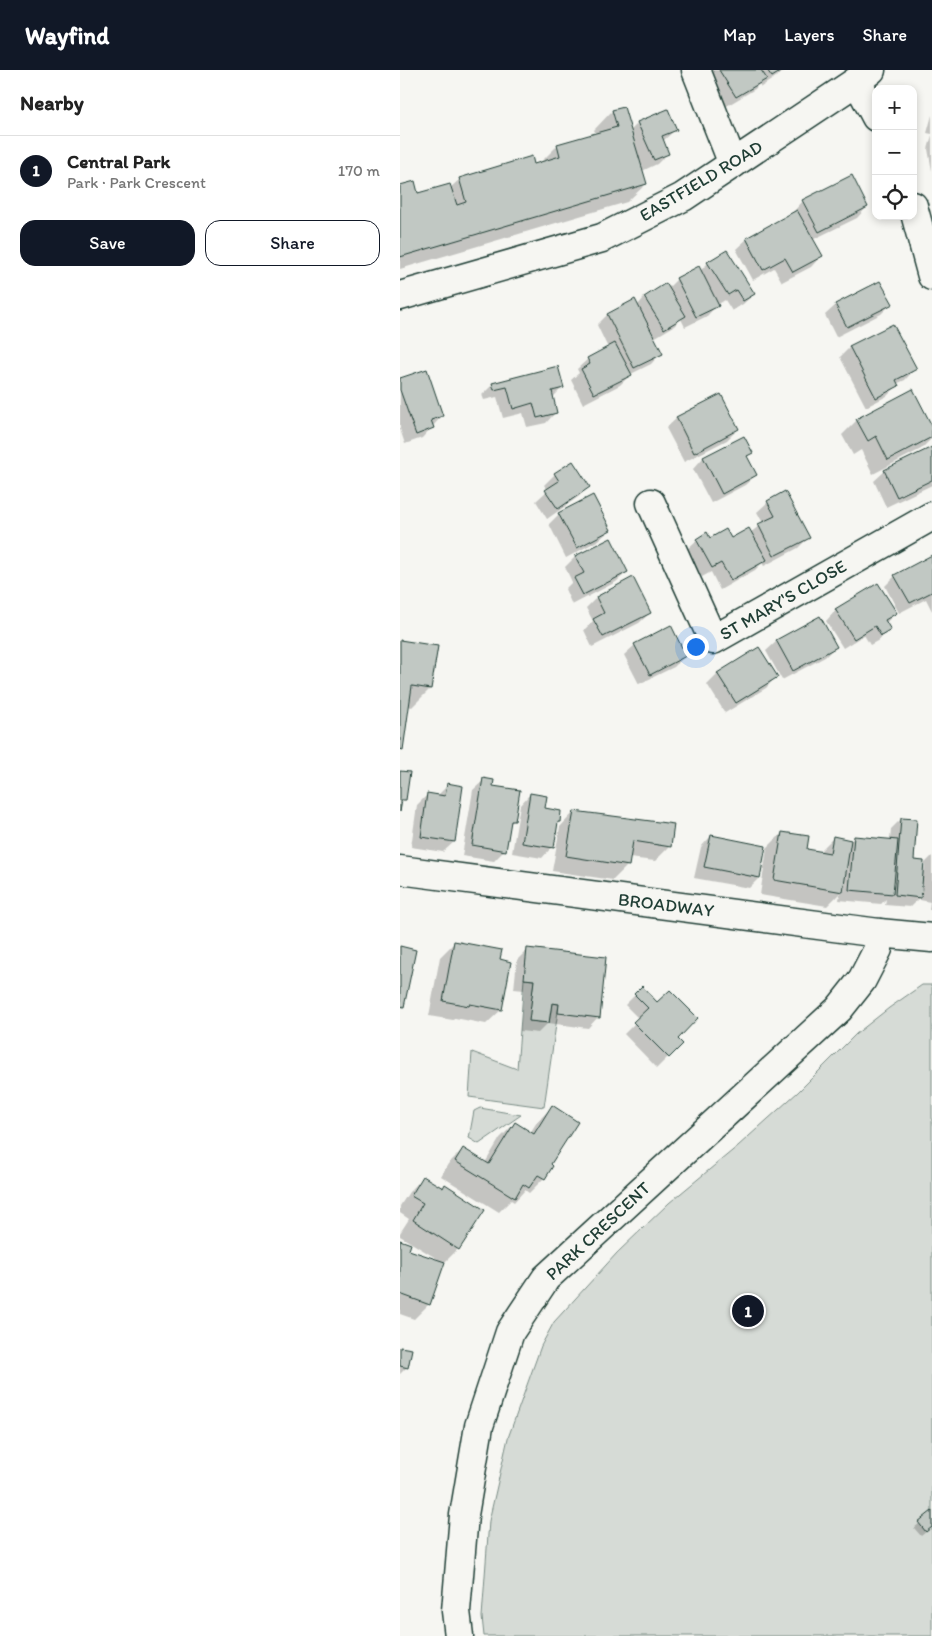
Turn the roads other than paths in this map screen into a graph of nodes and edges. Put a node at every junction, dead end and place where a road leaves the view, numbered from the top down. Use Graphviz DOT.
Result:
graph roads {
  1 [pos="696,70"];
  2 [pos="864,76"];
  3 [pos="872,103"];
  4 [pos="733,164"];
  5 [pos="917,220"];
  6 [pos="932,276"];
  7 [pos="400,296"];
  8 [pos="651,503"];
  9 [pos="932,516"];
  10 [pos="400,870"];
  11 [pos="879,932"];
  12 [pos="932,938"];
  13 [pos="459,1636"];
  1 -- 4 [label="street"];
  2 -- 3 [label="street"];
  2 -- 4 [label="street, EASTFIELD ROAD"];
  4 -- 7 [label="street, EASTFIELD ROAD"];
  5 -- 6 [label="street"];
  8 -- 9 [label="street, ST MARY'S CLOSE"];
  10 -- 11 [label="street, BROADWAY"];
  11 -- 12 [label="street, BROADWAY"];
  11 -- 13 [label="street, PARK CRESCENT"];
}
